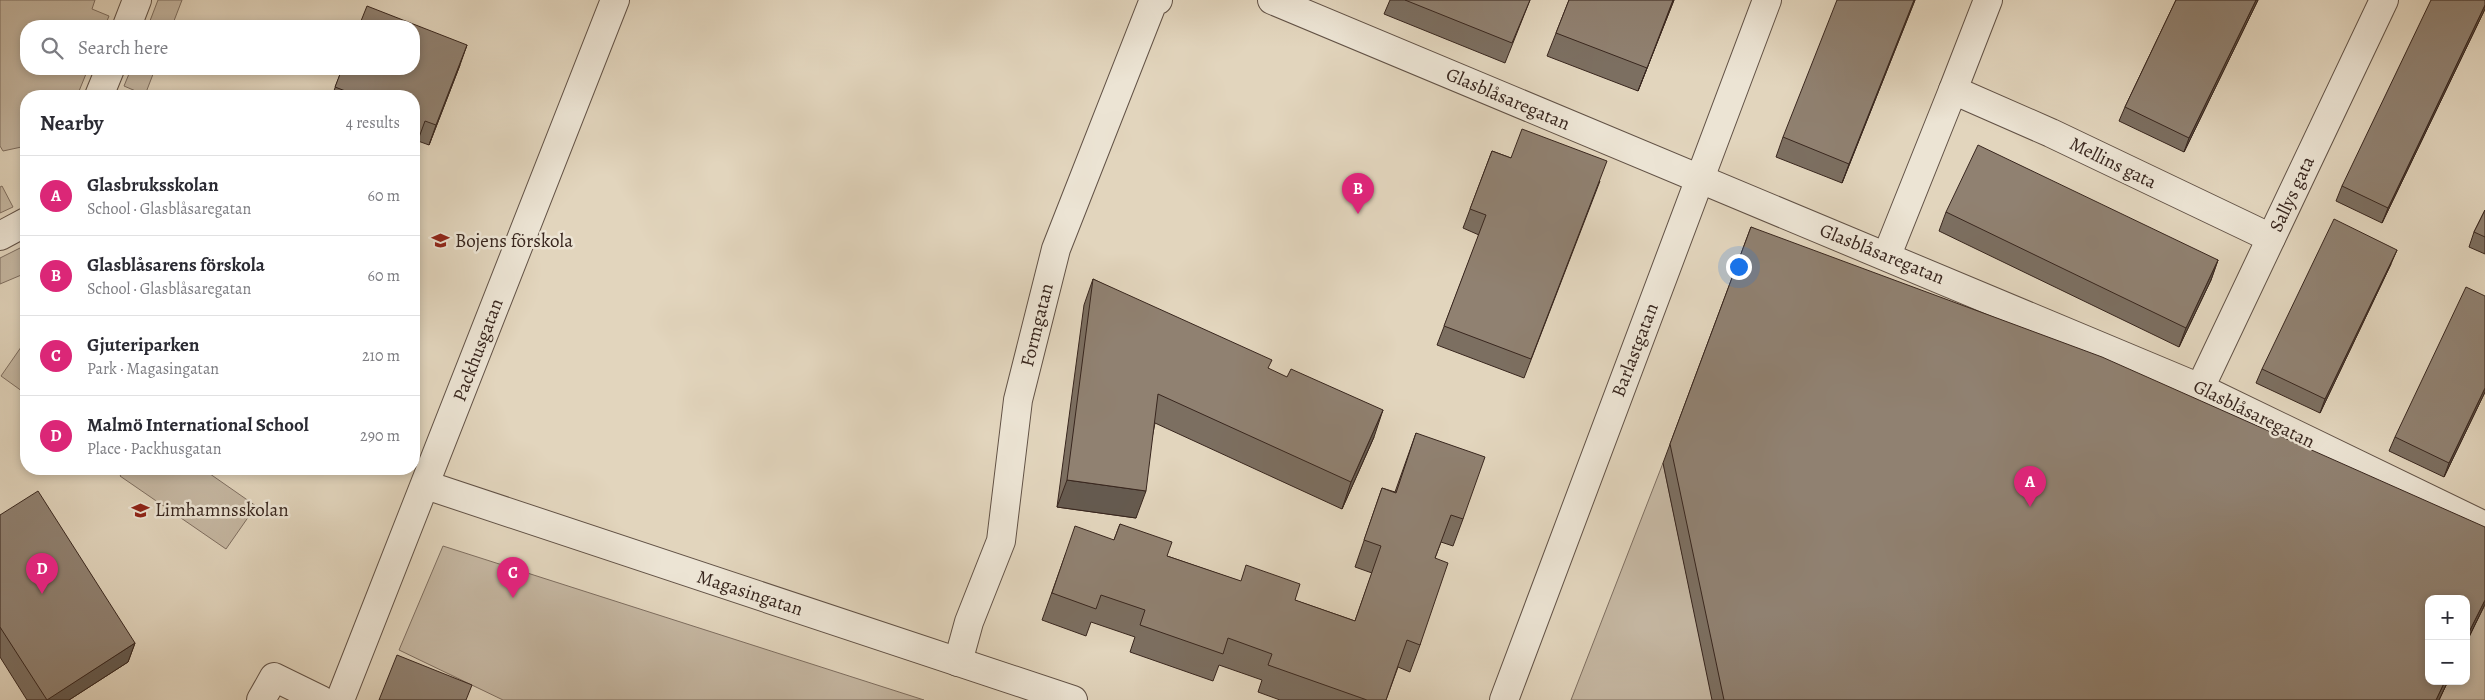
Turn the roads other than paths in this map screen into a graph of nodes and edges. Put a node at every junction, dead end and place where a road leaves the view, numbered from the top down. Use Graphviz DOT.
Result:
graph roads {
  1 [pos="137,0"];
  2 [pos="616,0"];
  3 [pos="1158,0"];
  4 [pos="1272,0"];
  5 [pos="1767,0"];
  6 [pos="1988,0"];
  7 [pos="2384,0"];
  8 [pos="129,20"];
  9 [pos="108,75"];
  10 [pos="101,90"];
  11 [pos="1954,90"];
  12 [pos="1700,178"];
  13 [pos="20,225"];
  14 [pos="0,236"];
  15 [pos="2271,238"];
  16 [pos="1886,255"];
  17 [pos="2200,388"];
  18 [pos="426,485"];
  19 [pos="2485,526"];
  20 [pos="958,662"];
  21 [pos="262,700"];
  22 [pos="321,700"];
  23 [pos="340,700"];
  24 [pos="1074,700"];
  25 [pos="1504,700"];
  1 -- 8 [label="street"];
  2 -- 18 [label="street, Packhusgatan"];
  3 -- 20 [label="street, Formgatan"];
  4 -- 12 [label="street, Glasblåsaregatan"];
  5 -- 12 [label="street, Barlastgatan"];
  6 -- 11 [label="street"];
  7 -- 15 [label="street, Sallys gata"];
  9 -- 10 [label="street"];
  11 -- 15 [label="street, Mellins gata"];
  11 -- 16 [label="street"];
  12 -- 16 [label="street, Glasblåsaregatan"];
  12 -- 25 [label="street, Barlastgatan"];
  13 -- 14 [label="street"];
  15 -- 17 [label="street, Sallys gata"];
  16 -- 17 [label="street, Glasblåsaregatan"];
  17 -- 19 [label="street, Glasblåsaregatan"];
  18 -- 20 [label="street, Magasingatan"];
  18 -- 23 [label="street, Packhusgatan"];
  20 -- 24 [label="street, Magasingatan"];
  21 -- 22 [label="street"];
}
